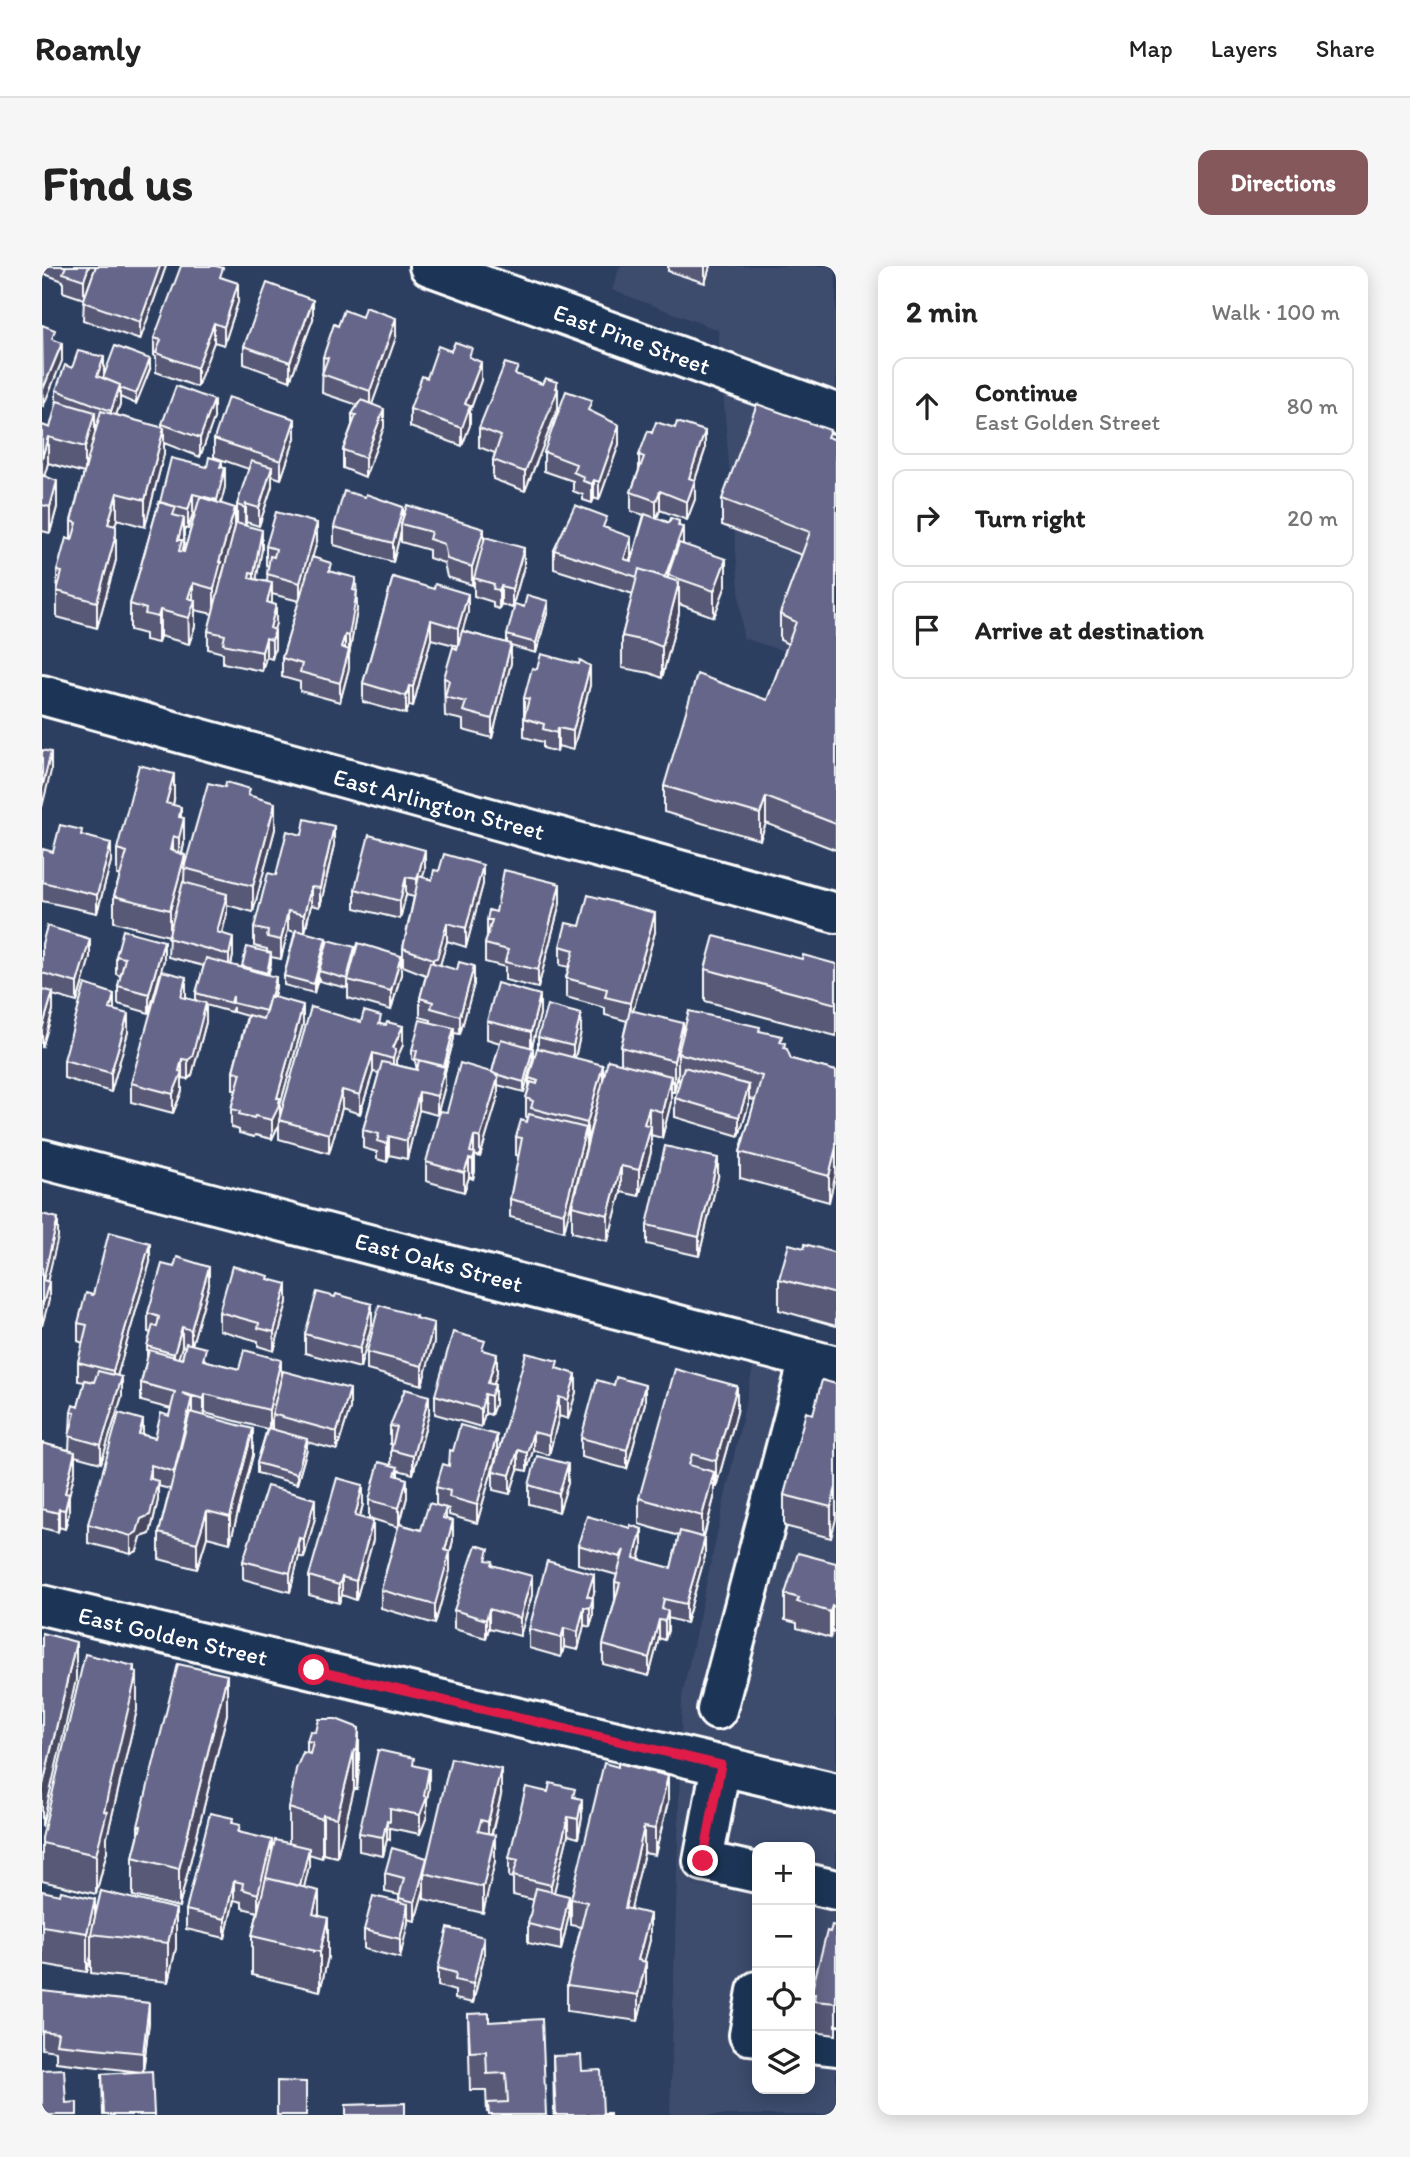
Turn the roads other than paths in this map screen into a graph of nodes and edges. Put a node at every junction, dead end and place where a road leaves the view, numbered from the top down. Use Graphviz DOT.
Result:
graph roads {
  1 [pos="429,266"];
  2 [pos="836,413"];
  3 [pos="42,695"];
  4 [pos="836,913"];
  5 [pos="42,1159"];
  6 [pos="823,1363"];
  7 [pos="42,1605"];
  8 [pos="718,1710"];
  9 [pos="721,1765"];
  10 [pos="836,1793"];
  11 [pos="752,1872"];
  12 [pos="815,1885"];
  13 [pos="836,1890"];
  14 [pos="752,2018"];
  15 [pos="752,2035"];
  16 [pos="815,2044"];
  17 [pos="836,2046"];
  1 -- 2 [label="street, East Pine Street"];
  3 -- 4 [label="street, East Arlington Street"];
  5 -- 6 [label="street, East Oaks Street"];
  6 -- 8 [label="street"];
  7 -- 9 [label="street, East Golden Street"];
  9 -- 10 [label="street, East Golden Street"];
  9 -- 11 [label="street"];
  12 -- 13 [label="street"];
  14 -- 15 [label="street"];
  16 -- 17 [label="street"];
}
